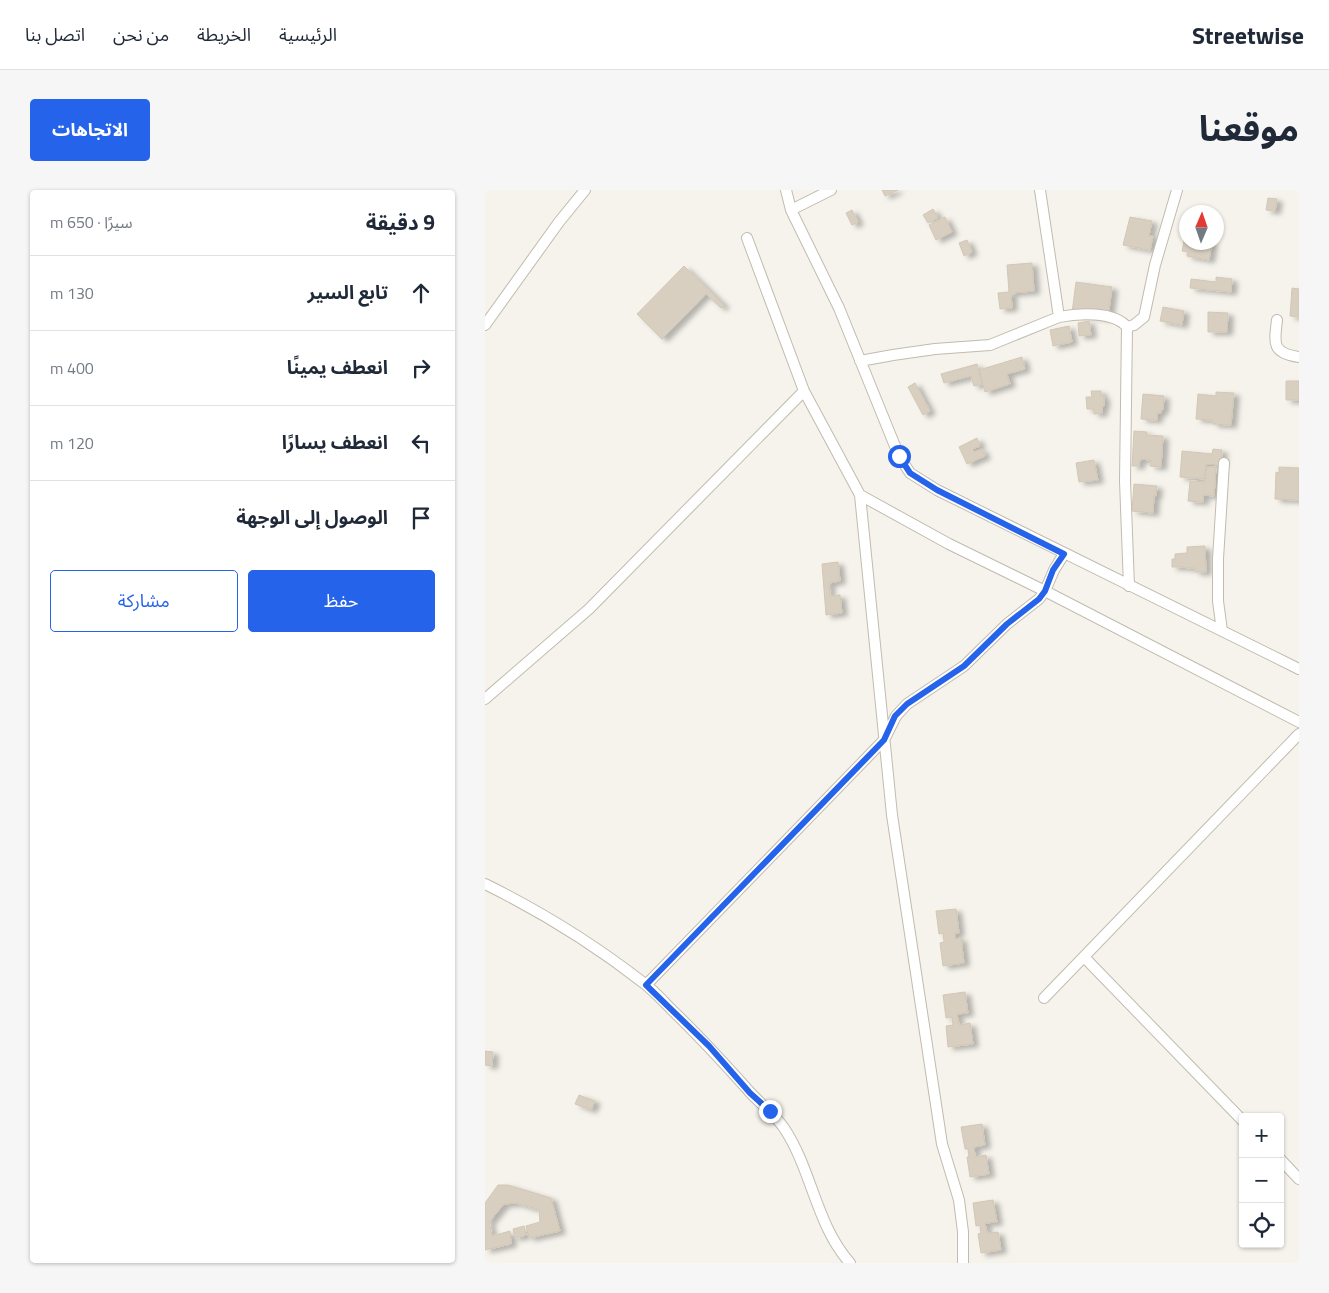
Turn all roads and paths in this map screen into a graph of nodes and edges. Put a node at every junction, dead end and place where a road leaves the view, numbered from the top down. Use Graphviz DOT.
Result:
graph roads {
  1 [pos="585,190"];
  2 [pos="786,190"];
  3 [pos="831,190"];
  4 [pos="1040,190"];
  5 [pos="1177,190"];
  6 [pos="791,210"];
  7 [pos="747,238"];
  8 [pos="1059,317"];
  9 [pos="1277,320"];
  10 [pos="485,326"];
  11 [pos="1127,327"];
  12 [pos="1299,357"];
  13 [pos="861,361"];
  14 [pos="805,391"];
  15 [pos="1224,463"];
  16 [pos="860,495"];
  17 [pos="1064,554"];
  18 [pos="1129,586"];
  19 [pos="1045,591"];
  20 [pos="1222,631"];
  21 [pos="1299,669"];
  22 [pos="485,699"];
  23 [pos="1299,722"];
  24 [pos="1299,734"];
  25 [pos="884,740"];
  26 [pos="485,884"];
  27 [pos="1084,957"];
  28 [pos="646,985"];
  29 [pos="1044,998"];
  30 [pos="1239,1117"];
  31 [pos="1284,1163"];
  32 [pos="1299,1178"];
  33 [pos="850,1263"];
  34 [pos="963,1263"];
  1 -- 10 [label="street"];
  2 -- 6 [label="street"];
  3 -- 6 [label="street"];
  4 -- 8 [label="street"];
  5 -- 11 [label="street"];
  6 -- 13 [label="street"];
  7 -- 14 [label="street"];
  8 -- 11 [label="street"];
  8 -- 13 [label="street"];
  9 -- 12 [label="street"];
  11 -- 18 [label="street"];
  13 -- 17 [label="street"];
  14 -- 16 [label="street"];
  14 -- 22 [label="street"];
  15 -- 20 [label="street"];
  16 -- 19 [label="street"];
  16 -- 25 [label="street"];
  17 -- 18 [label="street"];
  17 -- 19 [label="street"];
  18 -- 20 [label="street"];
  19 -- 23 [label="street"];
  19 -- 25 [label="street"];
  20 -- 21 [label="street"];
  24 -- 27 [label="street"];
  25 -- 28 [label="street"];
  25 -- 34 [label="street"];
  26 -- 28 [label="street"];
  27 -- 29 [label="street"];
  27 -- 30 [label="street"];
  28 -- 33 [label="street"];
  31 -- 32 [label="street"];
}
